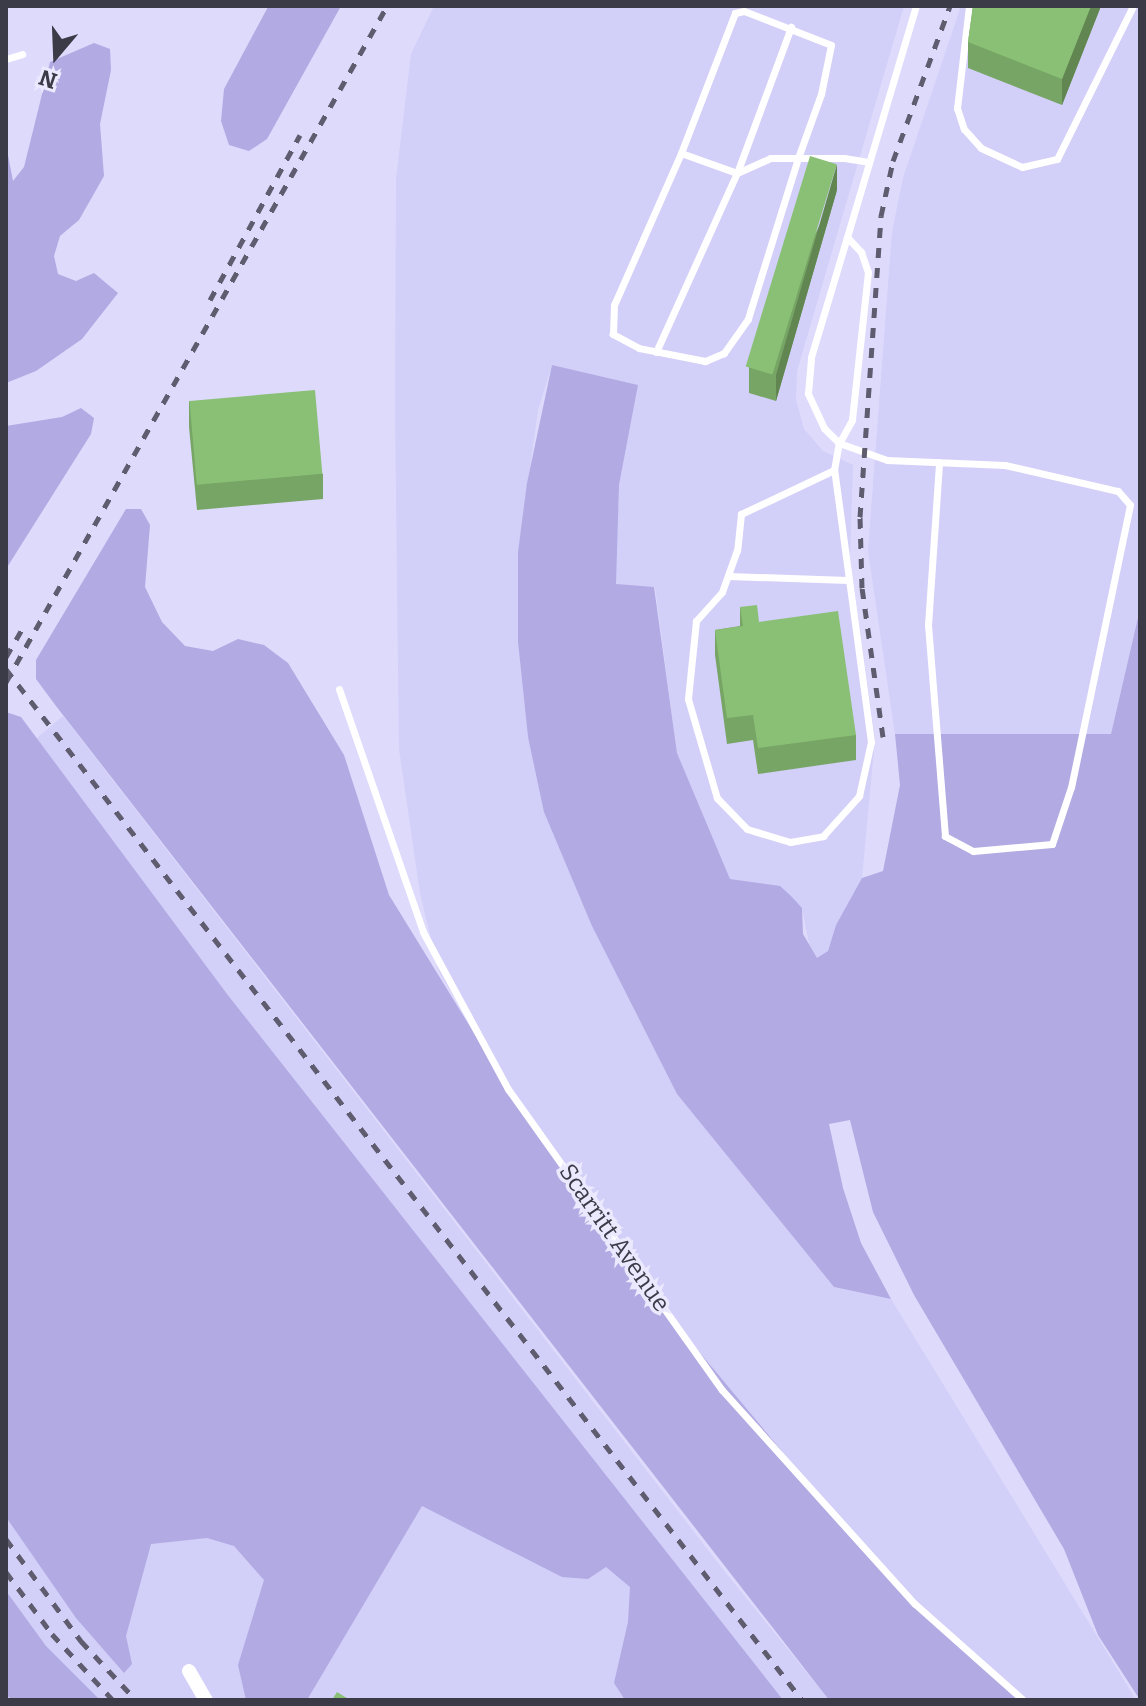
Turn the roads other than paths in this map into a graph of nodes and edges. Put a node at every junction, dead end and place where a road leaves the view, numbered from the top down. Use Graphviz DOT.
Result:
graph roads {
  1 [pos="916,6"];
  2 [pos="969,6"];
  3 [pos="1133,6"];
  4 [pos="736,9"];
  5 [pos="791,27"];
  6 [pos="22,54"];
  7 [pos="6,59"];
  8 [pos="681,153"];
  9 [pos="798,158"];
  10 [pos="869,162"];
  11 [pos="737,173"];
  12 [pos="847,237"];
  13 [pos="656,352"];
  14 [pos="839,443"];
  15 [pos="939,462"];
  16 [pos="834,470"];
  17 [pos="728,576"];
  18 [pos="848,580"];
  19 [pos="339,689"];
  20 [pos="189,1671"];
  21 [pos="206,1700"];
  22 [pos="1023,1700"];
  1 -- 10 [label="lane"];
  2 -- 3 [label="lane"];
  4 -- 5 [label="lane"];
  4 -- 8 [label="lane"];
  5 -- 9 [label="lane"];
  5 -- 11 [label="lane"];
  6 -- 7 [label="lane"];
  8 -- 11 [label="lane"];
  8 -- 13 [label="lane"];
  9 -- 10 [label="lane"];
  9 -- 11 [label="lane"];
  9 -- 13 [label="lane"];
  10 -- 12 [label="lane"];
  11 -- 13 [label="lane"];
  12 -- 14 [label="lane"];
  12 -- 14 [label="lane"];
  14 -- 15 [label="lane"];
  14 -- 16 [label="lane"];
  15 -- 15 [label="lane"];
  16 -- 17 [label="lane"];
  16 -- 18 [label="lane"];
  17 -- 18 [label="lane"];
  17 -- 18 [label="lane"];
  19 -- 22 [label="lane, Scarritt Avenue"];
  20 -- 21 [label="street"];
}
